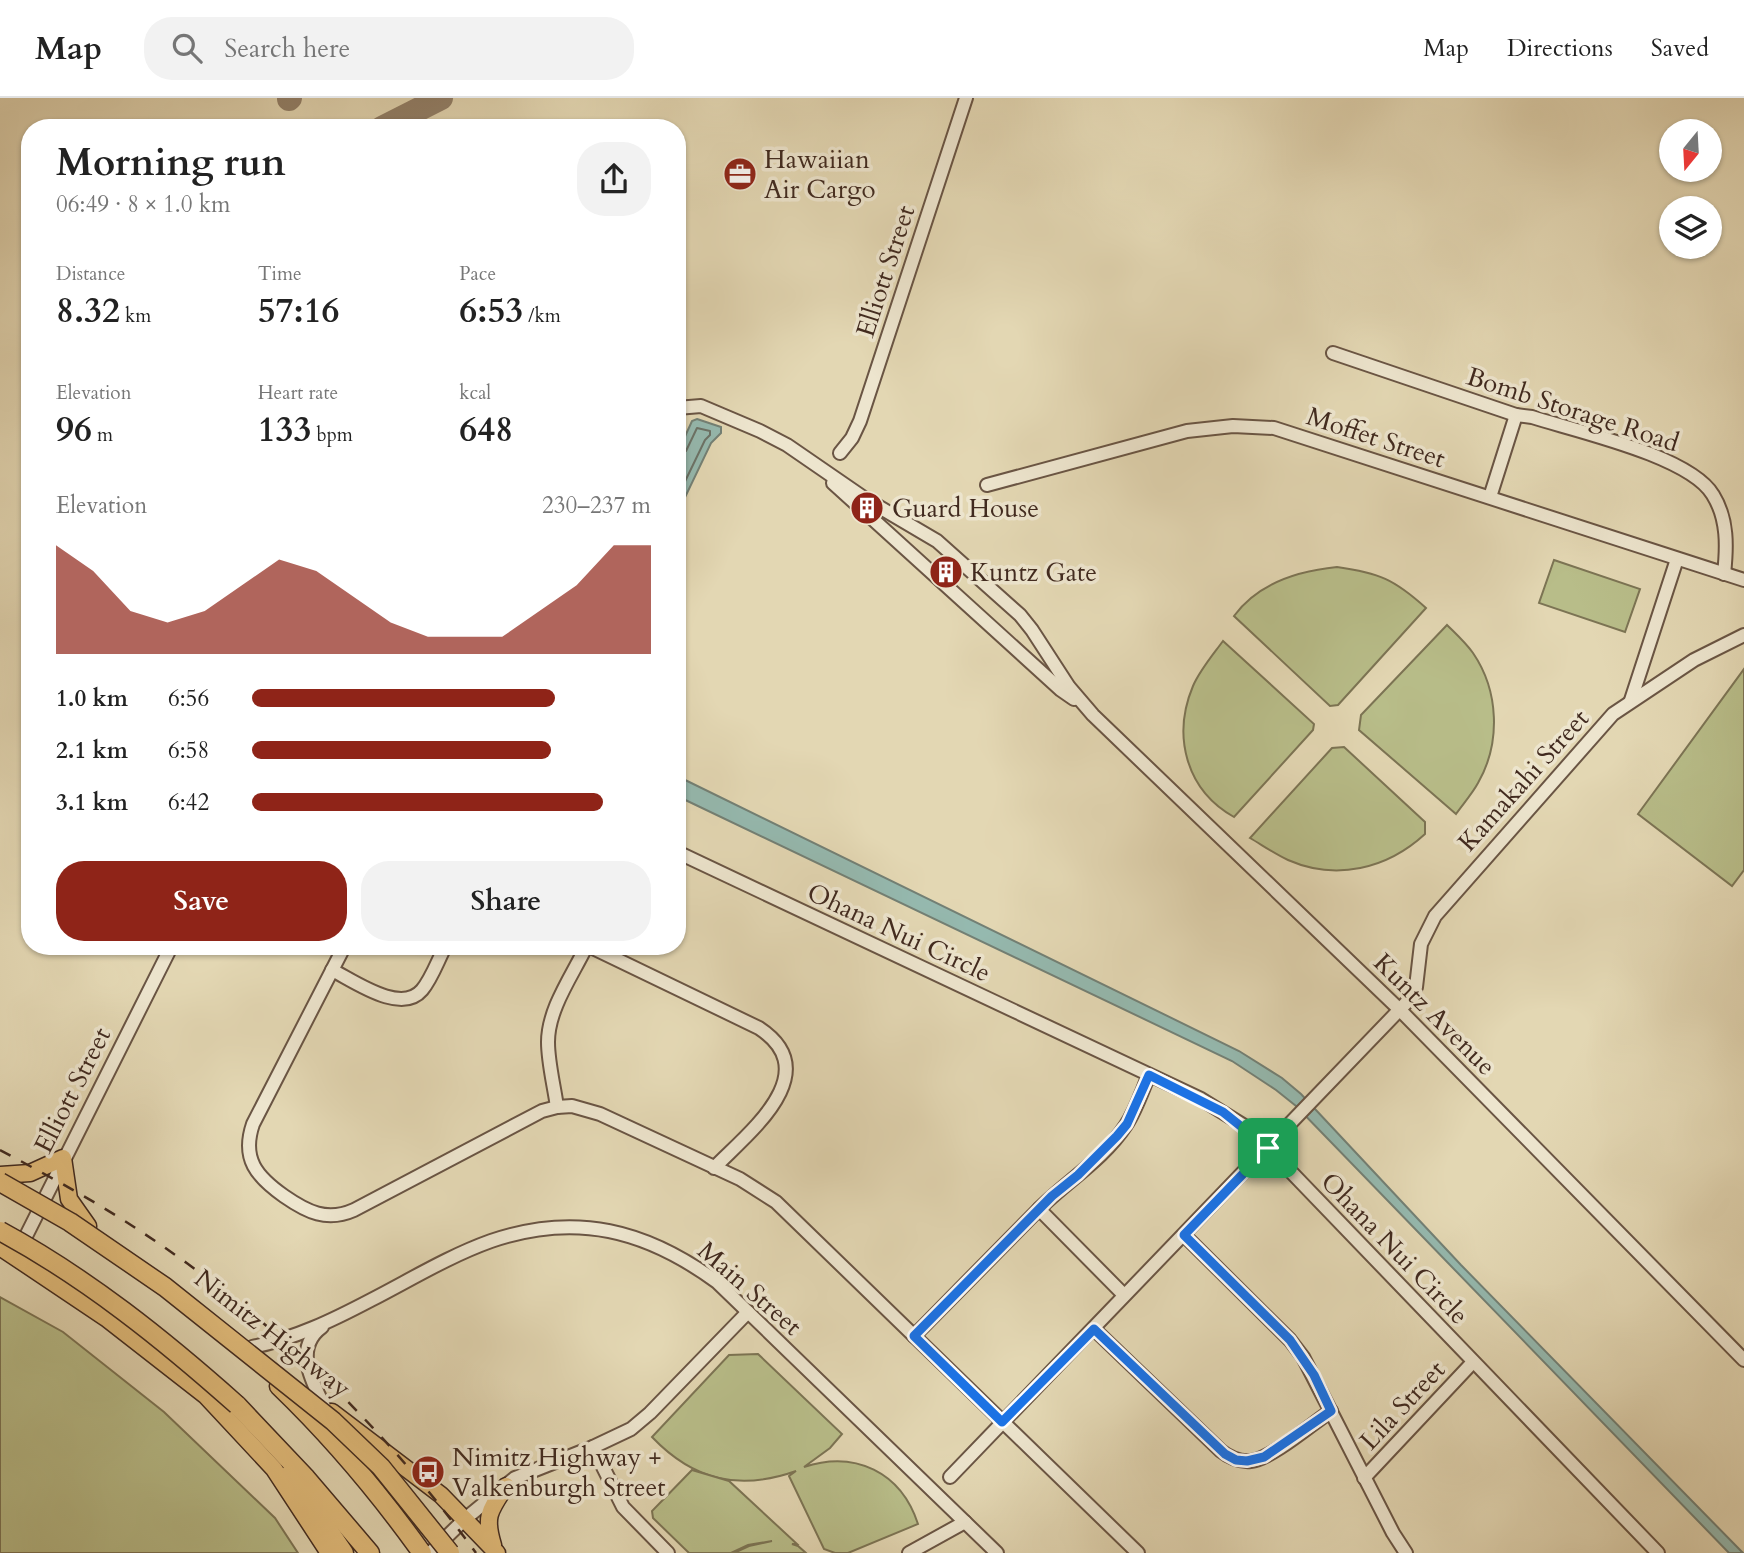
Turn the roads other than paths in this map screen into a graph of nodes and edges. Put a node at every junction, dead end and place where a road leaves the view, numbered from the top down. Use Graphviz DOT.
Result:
graph roads {
  1 [pos="966,98"];
  2 [pos="1333,353"];
  3 [pos="686,408"];
  4 [pos="1516,415"];
  5 [pos="840,453"];
  6 [pos="824,472"];
  7 [pos="987,485"];
  8 [pos="1490,497"];
  9 [pos="1677,559"];
  10 [pos="1724,574"];
  11 [pos="1744,580"];
  12 [pos="1744,635"];
  13 [pos="1631,700"];
  14 [pos="1086,708"];
  15 [pos="686,856"];
  16 [pos="167,955"];
  17 [pos="340,955"];
  18 [pos="441,955"];
  19 [pos="584,955"];
  20 [pos="605,955"];
  21 [pos="332,970"];
  22 [pos="1400,1010"];
  23 [pos="1149,1075"];
  24 [pos="557,1107"];
  25 [pos="1268,1148"];
  26 [pos="63,1158"];
  27 [pos="714,1168"];
  28 [pos="0,1175"];
  29 [pos="0,1182"];
  30 [pos="42,1200"];
  31 [pos="1039,1209"];
  32 [pos="88,1226"];
  33 [pos="0,1231"];
  34 [pos="1184,1235"];
  35 [pos="0,1247"];
  36 [pos="16,1256"];
  37 [pos="1124,1295"];
  38 [pos="748,1312"];
  39 [pos="334,1319"];
  40 [pos="209,1321"];
  41 [pos="1094,1329"];
  42 [pos="914,1336"];
  43 [pos="252,1348"];
  44 [pos="1744,1360"];
  45 [pos="1473,1362"];
  46 [pos="237,1405"];
  47 [pos="324,1406"];
  48 [pos="1331,1411"];
  49 [pos="1002,1422"];
  50 [pos="593,1447"];
  51 [pos="950,1477"];
  52 [pos="1364,1478"];
  53 [pos="506,1486"];
  54 [pos="465,1519"];
  55 [pos="965,1521"];
  56 [pos="496,1552"];
  57 [pos="329,1553"];
  58 [pos="344,1553"];
  59 [pos="370,1553"];
  60 [pos="422,1553"];
  61 [pos="430,1553"];
  62 [pos="450,1553"];
  63 [pos="668,1553"];
  64 [pos="909,1553"];
  65 [pos="997,1553"];
  66 [pos="1138,1553"];
  67 [pos="1406,1553"];
  68 [pos="1658,1553"];
  1 -- 5 [label="street, Elliott Street"];
  2 -- 4 [label="street, Bomb Storage Road"];
  3 -- 6 [label="street"];
  4 -- 8 [label="street"];
  4 -- 10 [label="street, Bomb Storage Road"];
  6 -- 14 [label="street, Kuntz Avenue"];
  6 -- 14 [label="street, Kuntz Avenue"];
  7 -- 8 [label="street, Moffet Street"];
  8 -- 9 [label="street, Moffet Street"];
  9 -- 10 [label="street, Moffet Street"];
  9 -- 13 [label="street"];
  10 -- 11 [label="street, Moffet Street"];
  12 -- 13 [label="street, Kamakahi Street"];
  13 -- 22 [label="street, Kamakahi Street"];
  14 -- 22 [label="street, Kuntz Avenue"];
  15 -- 23 [label="street, Ohana Nui Circle"];
  16 -- 26 [label="street, Elliott Street"];
  17 -- 21 [label="street"];
  18 -- 21 [label="street"];
  19 -- 24 [label="street"];
  20 -- 27 [label="street"];
  21 -- 24 [label="street"];
  22 -- 25 [label="street, Kamakahi Street"];
  22 -- 44 [label="street, Kuntz Avenue"];
  23 -- 25 [label="street, Ohana Nui Circle"];
  23 -- 31 [label="street"];
  24 -- 27 [label="street"];
  25 -- 34 [label="street, Kamakahi Street"];
  25 -- 45 [label="street, Ohana Nui Circle"];
  26 -- 28 [label="main road"];
  26 -- 30 [label="street, Elliott Street"];
  26 -- 32 [label="main road"];
  27 -- 42 [label="street"];
  28 -- 30 [label="main road, Nimitz Highway"];
  29 -- 40 [label="highway, bridge"];
  30 -- 32 [label="main road, Nimitz Highway"];
  30 -- 36 [label="street, Elliott Street"];
  31 -- 37 [label="street"];
  31 -- 42 [label="street"];
  32 -- 43 [label="main road, Nimitz Highway"];
  33 -- 46 [label="highway, bridge"];
  34 -- 37 [label="street, Kamakahi Street"];
  34 -- 48 [label="street"];
  35 -- 36 [label="main road"];
  36 -- 57 [label="main road"];
  37 -- 41 [label="street, Kamakahi Street"];
  38 -- 39 [label="street, Main Street"];
  38 -- 50 [label="street"];
  38 -- 55 [label="street, Main Street"];
  39 -- 43 [label="street, Main Street"];
  39 -- 47 [label="street, Main Street"];
  40 -- 60 [label="highway, bridge"];
  40 -- 62 [label="highway, bridge"];
  41 -- 48 [label="street"];
  41 -- 49 [label="street, Kamakahi Street"];
  42 -- 49 [label="street"];
  43 -- 47 [label="main road, Nimitz Highway"];
  45 -- 52 [label="street, Lila Street"];
  45 -- 68 [label="street, Ohana Nui Circle"];
  46 -- 58 [label="highway"];
  46 -- 59 [label="highway"];
  47 -- 54 [label="main road, Nimitz Highway"];
  48 -- 52 [label="street"];
  49 -- 51 [label="street, Kamakahi Street"];
  49 -- 66 [label="street"];
  50 -- 53 [label="street"];
  50 -- 63 [label="street"];
  52 -- 67 [label="street"];
  53 -- 54 [label="street"];
  53 -- 56 [label="main road"];
  54 -- 56 [label="main road, Nimitz Highway"];
  54 -- 61 [label="street"];
  55 -- 64 [label="street"];
  55 -- 65 [label="street, Main Street"];
}
